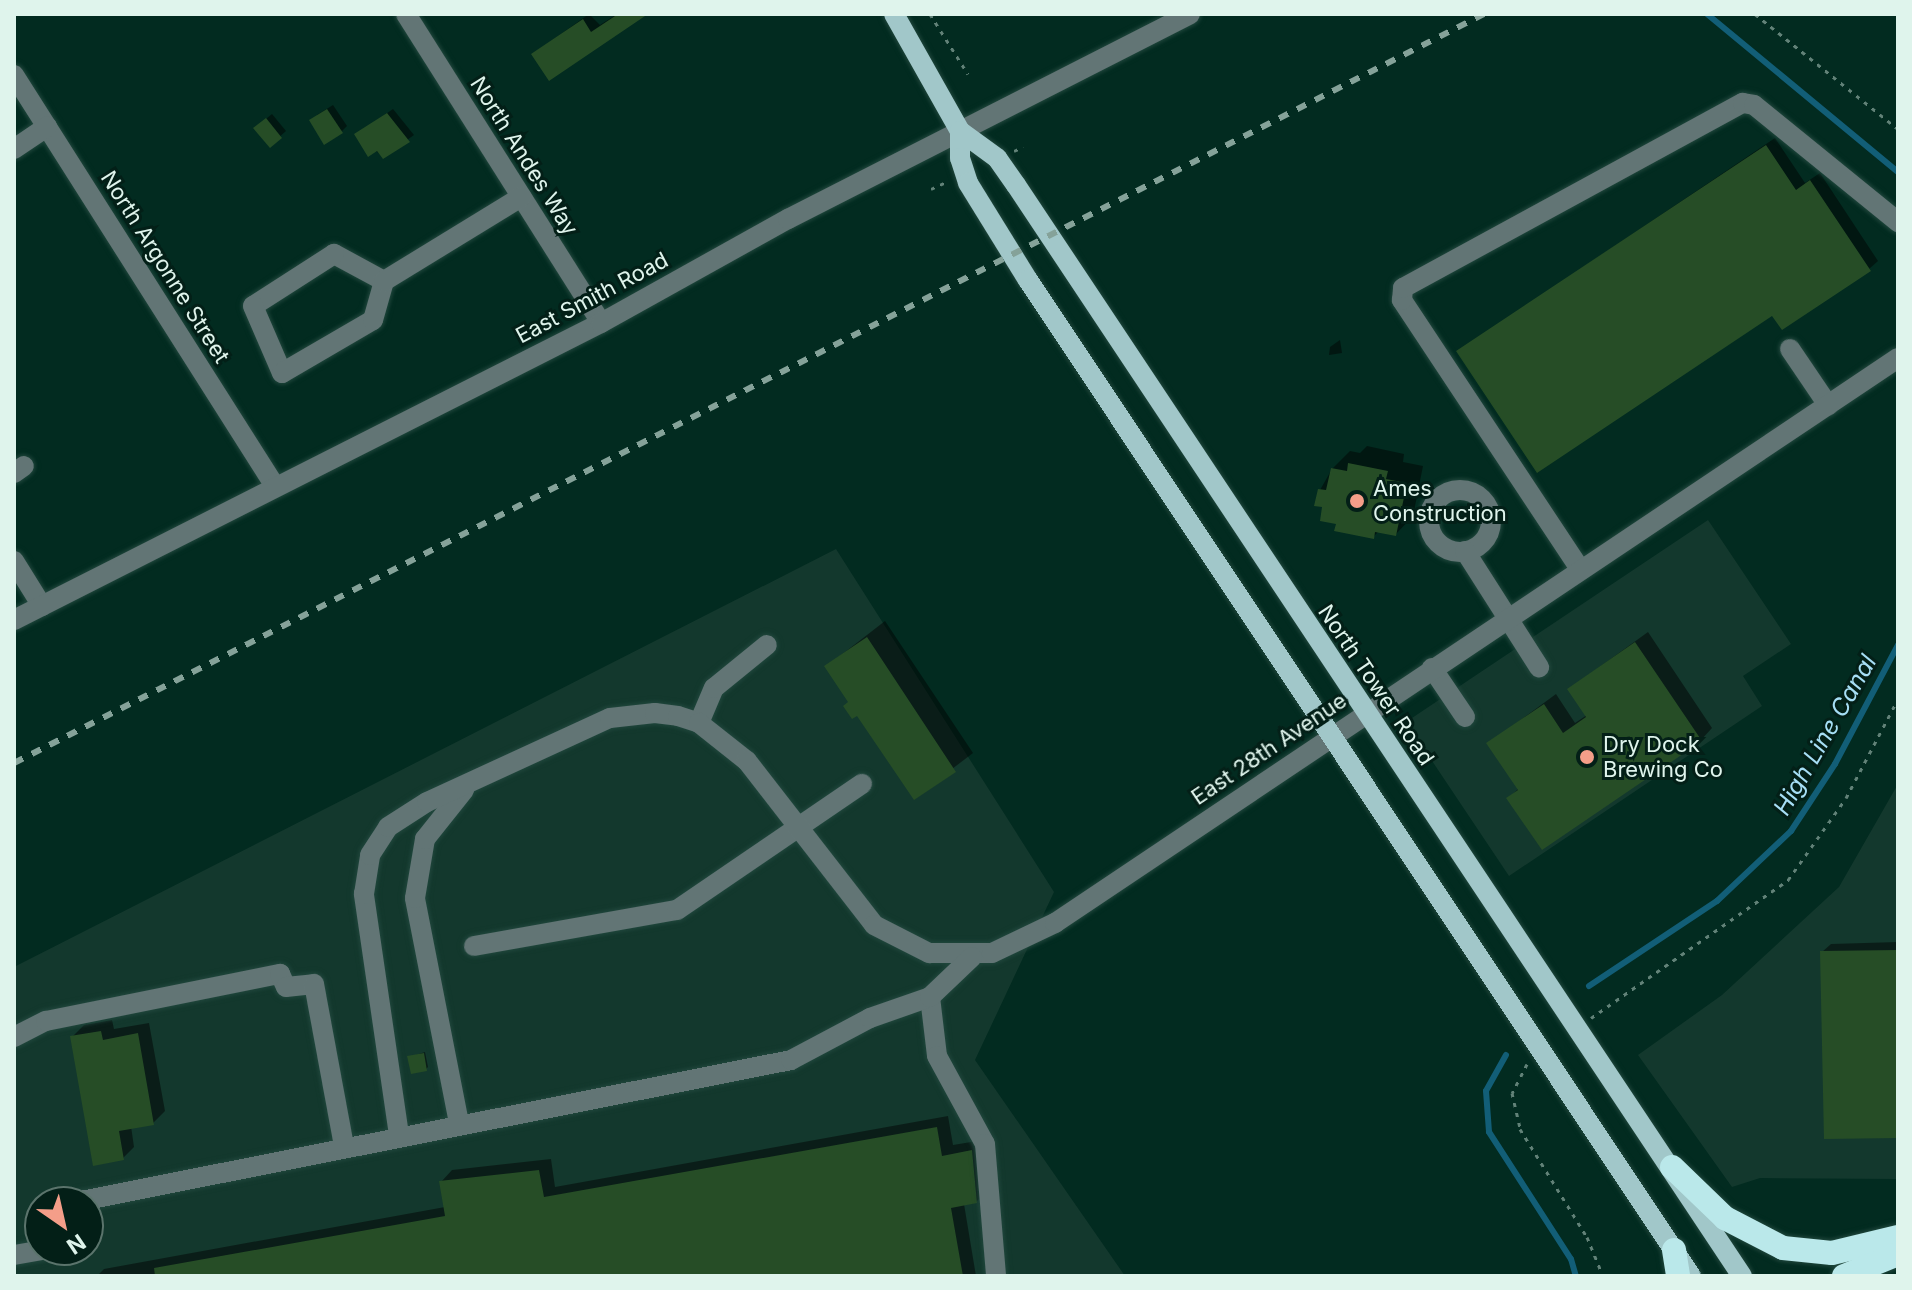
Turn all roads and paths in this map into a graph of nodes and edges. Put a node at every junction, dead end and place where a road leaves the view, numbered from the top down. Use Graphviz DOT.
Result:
graph roads {
  1 [pos="406,14"];
  2 [pos="894,14"];
  3 [pos="930,14"];
  4 [pos="1190,14"];
  5 [pos="1755,14"];
  6 [pos="968,74"];
  7 [pos="14,75"];
  8 [pos="47,127"];
  9 [pos="1898,129"];
  10 [pos="960,131"];
  11 [pos="14,149"];
  12 [pos="521,197"];
  13 [pos="1898,222"];
  14 [pos="384,281"];
  15 [pos="601,323"];
  16 [pos="1790,349"];
  17 [pos="1898,358"];
  18 [pos="1828,405"];
  19 [pos="275,486"];
  20 [pos="1465,551"];
  21 [pos="14,561"];
  22 [pos="1580,569"];
  23 [pos="42,606"];
  24 [pos="1507,618"];
  25 [pos="14,620"];
  26 [pos="767,645"];
  27 [pos="1539,667"];
  28 [pos="1432,668"];
  29 [pos="1898,699"];
  30 [pos="1365,713"];
  31 [pos="1465,717"];
  32 [pos="699,723"];
  33 [pos="1329,738"];
  34 [pos="471,783"];
  35 [pos="862,784"];
  36 [pos="797,828"];
  37 [pos="474,946"];
  38 [pos="972,957"];
  39 [pos="930,997"];
  40 [pos="1598,1013"];
  41 [pos="14,1037"];
  42 [pos="1528,1063"];
  43 [pos="459,1123"];
  44 [pos="399,1135"];
  45 [pos="344,1146"];
  46 [pos="1672,1167"];
  47 [pos="104,1196"];
  48 [pos="1898,1237"];
  49 [pos="1674,1250"];
  50 [pos="1898,1254"];
  51 [pos="996,1276"];
  52 [pos="1603,1276"];
  53 [pos="1678,1276"];
  54 [pos="1691,1276"];
  55 [pos="1742,1276"];
  56 [pos="1844,1276"];
  1 -- 12 [label="street, North Andes Way"];
  2 -- 10 [label="main road, North Tower Road"];
  3 -- 6 [label="path"];
  4 -- 10 [label="street, East Smith Road"];
  5 -- 9 [label="path"];
  7 -- 8 [label="street, North Argonne Street"];
  8 -- 11 [label="street"];
  8 -- 19 [label="street, North Argonne Street"];
  10 -- 15 [label="street, East Smith Road"];
  10 -- 30 [label="main road, North Tower Road"];
  10 -- 33 [label="main road, North Tower Road"];
  12 -- 14 [label="street"];
  12 -- 15 [label="street, North Andes Way"];
  13 -- 22 [label="street"];
  14 -- 14 [label="street"];
  15 -- 19 [label="street, East Smith Road"];
  16 -- 18 [label="street"];
  17 -- 18 [label="street, East 28th Avenue"];
  18 -- 22 [label="street, East 28th Avenue"];
  19 -- 23 [label="street, East Smith Road"];
  20 -- 24 [label="street"];
  21 -- 23 [label="street"];
  22 -- 24 [label="street, East 28th Avenue"];
  23 -- 25 [label="street, East Smith Road"];
  24 -- 27 [label="street"];
  24 -- 28 [label="street, East 28th Avenue"];
  26 -- 32 [label="street"];
  28 -- 30 [label="street, East 28th Avenue"];
  28 -- 31 [label="street"];
  29 -- 40 [label="path"];
  30 -- 33 [label="street, East 28th Avenue"];
  30 -- 46 [label="main road, North Tower Road"];
  32 -- 34 [label="street"];
  32 -- 36 [label="street, East 28th Avenue"];
  33 -- 38 [label="street, East 28th Avenue"];
  33 -- 49 [label="main road, North Tower Road"];
  34 -- 43 [label="street"];
  34 -- 44 [label="street"];
  35 -- 36 [label="street"];
  36 -- 37 [label="street"];
  36 -- 38 [label="street, East 28th Avenue"];
  38 -- 39 [label="street"];
  39 -- 43 [label="street"];
  39 -- 51 [label="street"];
  41 -- 45 [label="street"];
  42 -- 52 [label="path"];
  43 -- 44 [label="street"];
  44 -- 45 [label="street"];
  45 -- 47 [label="street"];
  46 -- 48 [label="highway"];
  46 -- 55 [label="main road, North Tower Road"];
  49 -- 53 [label="highway"];
  49 -- 54 [label="main road, North Tower Road"];
  50 -- 56 [label="highway"];
}
